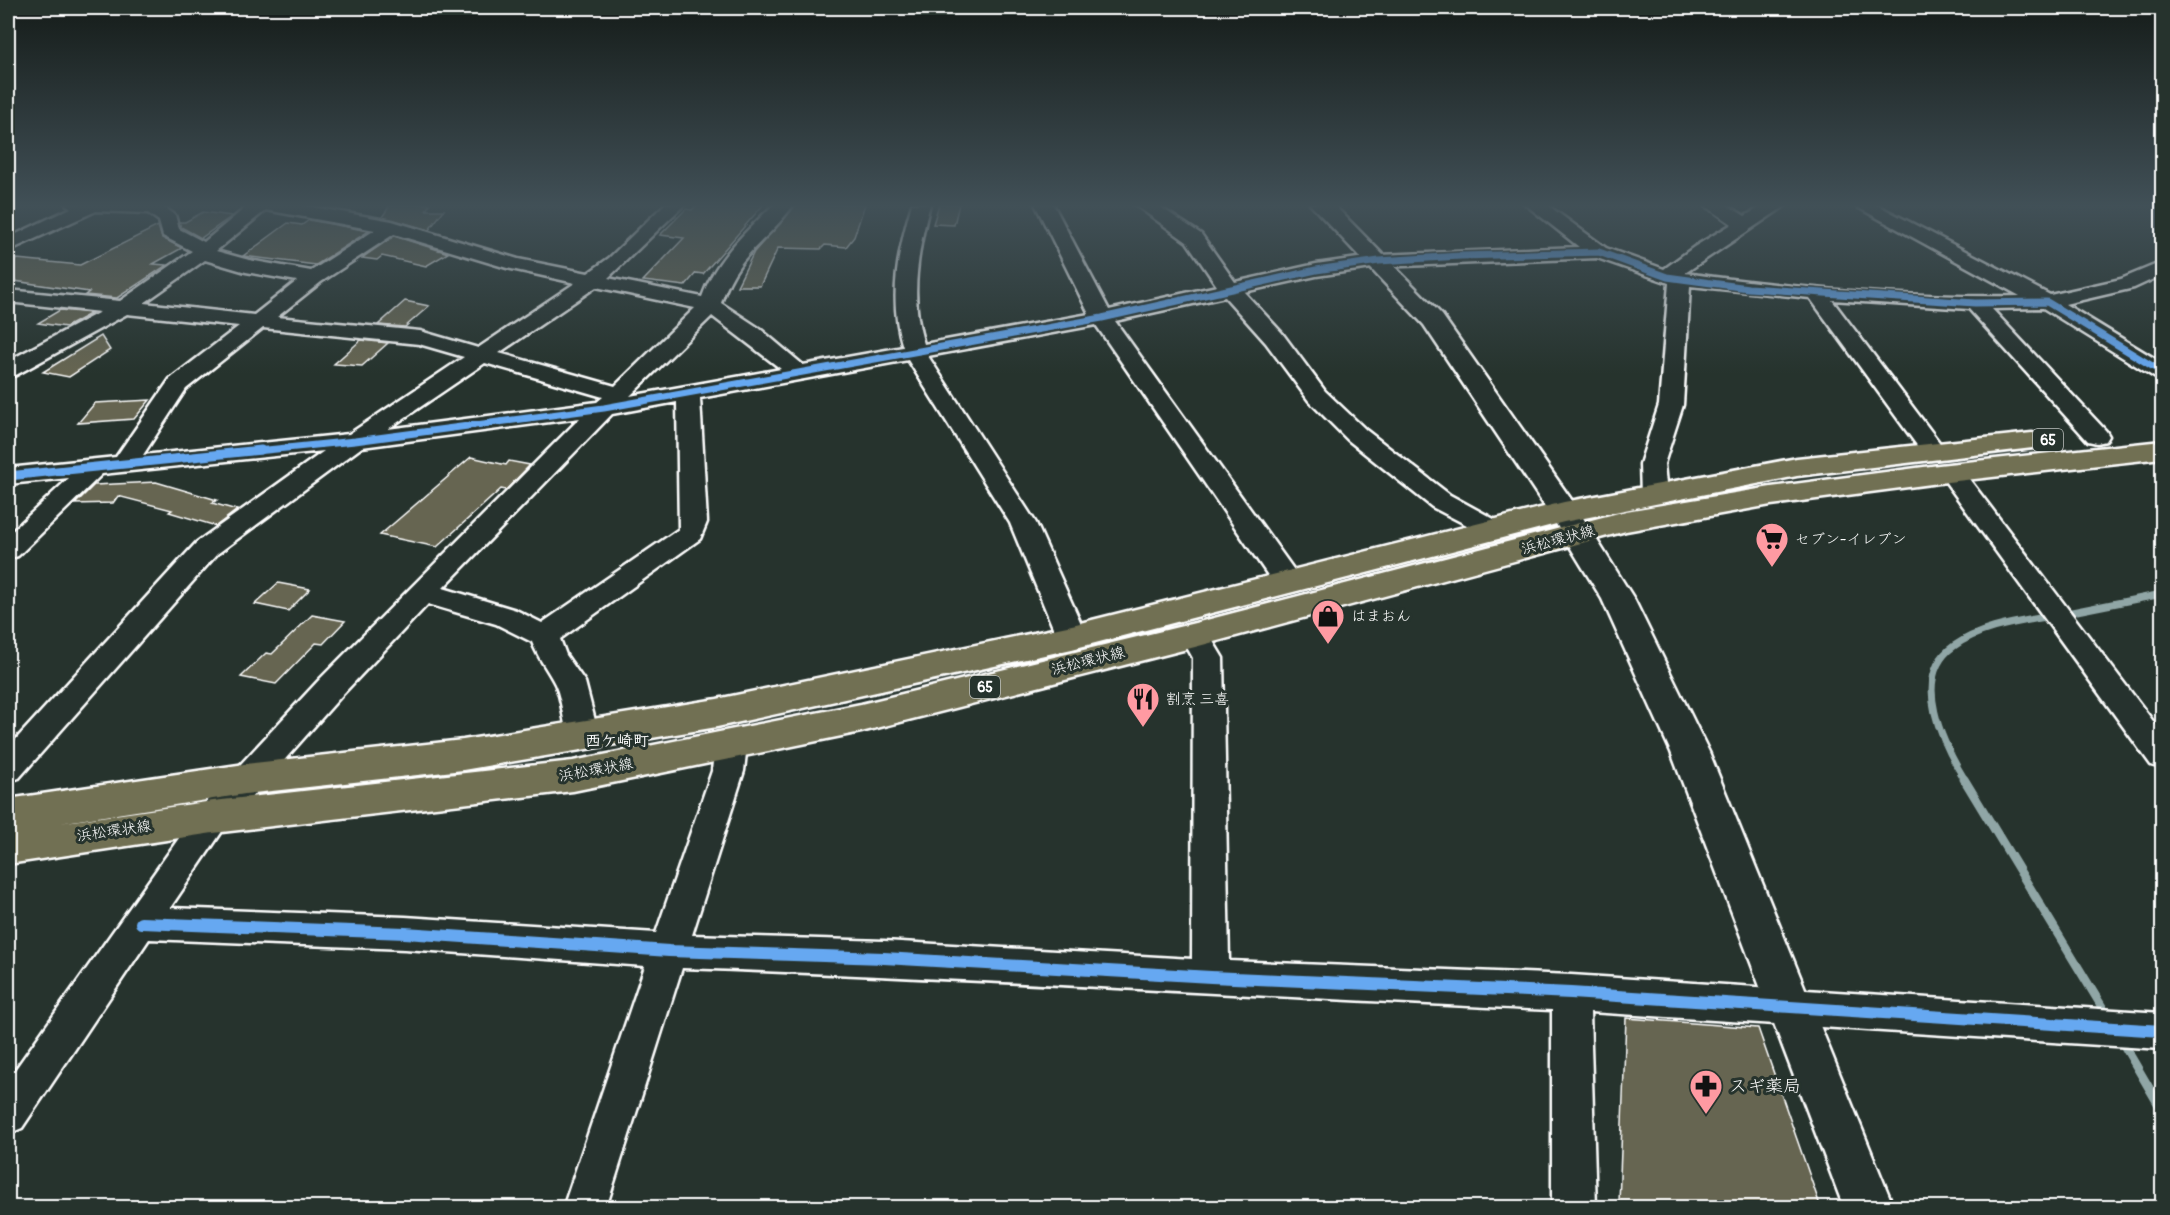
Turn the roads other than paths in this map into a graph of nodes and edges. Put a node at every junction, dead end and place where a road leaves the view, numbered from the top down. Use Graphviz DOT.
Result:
graph roads {
  1 [pos="190,261"];
  2 [pos="231,261"];
  3 [pos="340,261"];
  4 [pos="503,261"];
  5 [pos="617,261"];
  6 [pos="731,261"];
  7 [pos="910,261"];
  8 [pos="1073,261"];
  9 [pos="1212,261"];
  10 [pos="1379,261"];
  11 [pos="1386,261"];
  12 [pos="1624,261"];
  13 [pos="1696,261"];
  14 [pos="1968,261"];
  15 [pos="2163,268"];
  16 [pos="314,278"];
  17 [pos="1674,278"];
  18 [pos="590,282"];
  19 [pos="1230,290"];
  20 [pos="1817,294"];
  21 [pos="8,296"];
  22 [pos="2046,302"];
  23 [pos="1976,303"];
  24 [pos="710,305"];
  25 [pos="125,307"];
  26 [pos="1102,318"];
  27 [pos="260,321"];
  28 [pos="916,354"];
  29 [pos="483,355"];
  30 [pos="8,370"];
  31 [pos="2163,372"];
  32 [pos="799,373"];
  33 [pos="688,394"];
  34 [pos="611,401"];
  35 [pos="2163,429"];
  36 [pos="2097,436"];
  37 [pos="355,441"];
  38 [pos="2163,450"];
  39 [pos="1942,461"];
  40 [pos="124,464"];
  41 [pos="95,467"];
  42 [pos="8,476"];
  43 [pos="1654,495"];
  44 [pos="1572,523"];
  45 [pos="1494,530"];
  46 [pos="8,550"];
  47 [pos="1286,580"];
  48 [pos="423,592"];
  49 [pos="1195,635"];
  50 [pos="544,636"];
  51 [pos="1072,637"];
  52 [pos="583,736"];
  53 [pos="730,744"];
  54 [pos="2163,756"];
  55 [pos="8,770"];
  56 [pos="245,779"];
  57 [pos="8,815"];
  58 [pos="213,817"];
  59 [pos="8,847"];
  60 [pos="141,922"];
  61 [pos="669,951"];
  62 [pos="1211,977"];
  63 [pos="1571,993"];
  64 [pos="1790,1008"];
  65 [pos="2135,1029"];
  66 [pos="8,1114"];
  67 [pos="584,1208"];
  68 [pos="1574,1208"];
  69 [pos="1869,1208"];
  1 -- 25 [label="street"];
  2 -- 16 [label="street"];
  3 -- 16 [label="street"];
  4 -- 18 [label="street"];
  5 -- 18 [label="street"];
  6 -- 24 [label="street"];
  7 -- 28 [label="street"];
  8 -- 26 [label="street"];
  9 -- 19 [label="street"];
  10 -- 11 [label="street"];
  10 -- 19 [label="street"];
  10 -- 44 [label="street"];
  12 -- 17 [label="street"];
  13 -- 17 [label="street"];
  14 -- 22 [label="street"];
  15 -- 22 [label="street"];
  16 -- 27 [label="street"];
  17 -- 20 [label="street"];
  17 -- 43 [label="street"];
  18 -- 24 [label="street"];
  18 -- 29 [label="street"];
  19 -- 26 [label="street"];
  19 -- 45 [label="street"];
  20 -- 23 [label="street"];
  20 -- 39 [label="street"];
  21 -- 25 [label="street"];
  22 -- 23 [label="street"];
  22 -- 31 [label="street"];
  23 -- 36 [label="street"];
  24 -- 32 [label="street"];
  24 -- 34 [label="street"];
  25 -- 27 [label="street"];
  25 -- 30 [label="street"];
  26 -- 28 [label="street"];
  26 -- 47 [label="street"];
  27 -- 29 [label="street"];
  27 -- 40 [label="street"];
  28 -- 32 [label="street"];
  28 -- 51 [label="street"];
  29 -- 34 [label="street"];
  29 -- 37 [label="street"];
  32 -- 33 [label="street"];
  33 -- 34 [label="street"];
  33 -- 50 [label="street"];
  34 -- 37 [label="street"];
  34 -- 48 [label="street"];
  35 -- 36 [label="main road, 浜松環状線 / 65"];
  36 -- 39 [label="main road, 浜松環状線 / 65"];
  37 -- 40 [label="street"];
  37 -- 55 [label="street"];
  38 -- 39 [label="main road, 浜松環状線 / 65"];
  39 -- 43 [label="main road, 浜松環状線 / 65"];
  39 -- 44 [label="main road, 浜松環状線 / 65"];
  39 -- 54 [label="street"];
  40 -- 41 [label="street"];
  41 -- 42 [label="street"];
  41 -- 46 [label="street"];
  43 -- 44 [label="main road, 浜松環状線 / 65"];
  44 -- 45 [label="main road, 浜松環状線 / 65"];
  44 -- 49 [label="main road, 浜松環状線 / 65"];
  44 -- 64 [label="street"];
  45 -- 47 [label="main road, 浜松環状線 / 65"];
  47 -- 51 [label="main road, 浜松環状線 / 65"];
  48 -- 50 [label="street"];
  48 -- 56 [label="street"];
  49 -- 53 [label="main road, 浜松環状線 / 65"];
  49 -- 62 [label="street"];
  50 -- 52 [label="street"];
  51 -- 52 [label="main road, 浜松環状線 / 65"];
  52 -- 56 [label="main road, 浜松環状線 / 65"];
  53 -- 58 [label="main road, 浜松環状線 / 65"];
  53 -- 61 [label="street"];
  56 -- 57 [label="main road, 浜松環状線 / 65"];
  56 -- 58 [label="street"];
  58 -- 59 [label="main road, 浜松環状線 / 65"];
  58 -- 60 [label="street"];
  60 -- 61 [label="street"];
  60 -- 66 [label="street"];
  61 -- 62 [label="street"];
  61 -- 67 [label="street"];
  62 -- 63 [label="street"];
  63 -- 64 [label="street"];
  63 -- 68 [label="street"];
  64 -- 65 [label="street"];
  64 -- 69 [label="street"];
}
